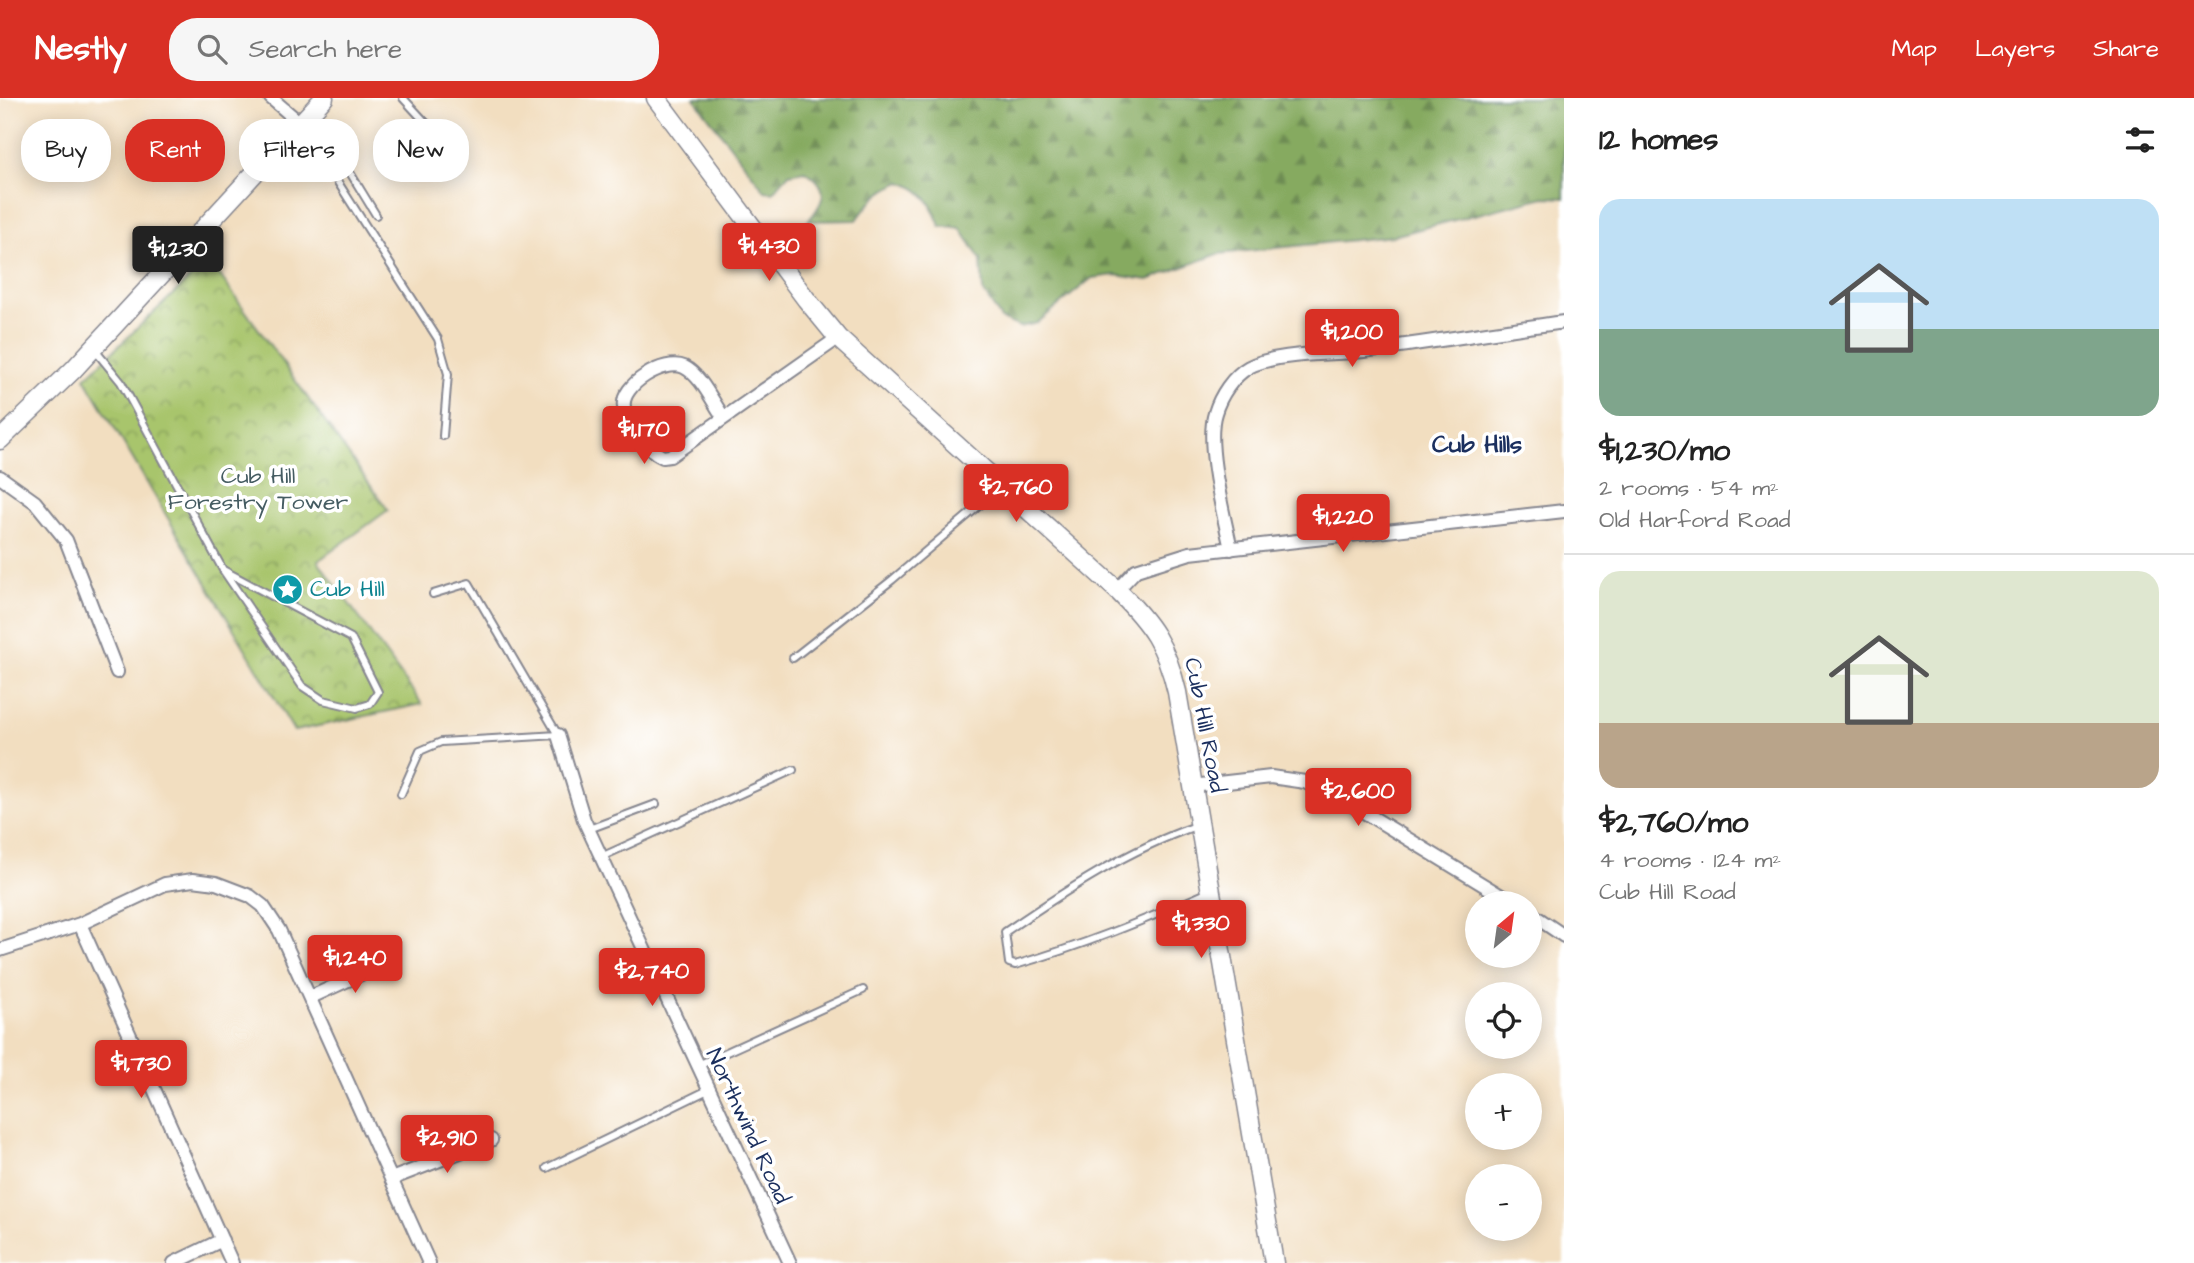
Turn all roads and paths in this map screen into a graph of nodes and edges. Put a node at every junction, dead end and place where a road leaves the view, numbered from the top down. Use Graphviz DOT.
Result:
graph roads {
  1 [pos="271,98"];
  2 [pos="403,98"];
  3 [pos="656,98"];
  4 [pos="312,111"];
  5 [pos="422,119"];
  6 [pos="376,215"];
  7 [pos="1564,321"];
  8 [pos="838,338"];
  9 [pos="94,348"];
  10 [pos="724,418"];
  11 [pos="443,436"];
  12 [pos="0,440"];
  13 [pos="0,477"];
  14 [pos="1002,486"];
  15 [pos="1564,511"];
  16 [pos="1231,549"];
  17 [pos="223,570"];
  18 [pos="1117,590"];
  19 [pos="433,594"];
  20 [pos="793,657"];
  21 [pos="117,672"];
  22 [pos="558,735"];
  23 [pos="793,770"];
  24 [pos="1192,786"];
  25 [pos="401,794"];
  26 [pos="656,804"];
  27 [pos="1198,825"];
  28 [pos="588,829"];
  29 [pos="601,857"];
  30 [pos="1209,891"];
  31 [pos="1493,891"];
  32 [pos="1542,921"];
  33 [pos="80,924"];
  34 [pos="1564,936"];
  35 [pos="0,950"];
  36 [pos="385,963"];
  37 [pos="863,989"];
  38 [pos="311,997"];
  39 [pos="697,1065"];
  40 [pos="708,1090"];
  41 [pos="491,1140"];
  42 [pos="547,1168"];
  43 [pos="391,1179"];
  44 [pos="222,1240"];
  45 [pos="785,1261"];
  46 [pos="174,1263"];
  47 [pos="232,1263"];
  48 [pos="429,1263"];
  49 [pos="1274,1263"];
  1 -- 4 [label="street"];
  2 -- 5 [label="lane"];
  3 -- 8 [label="street, Cub Hill Road"];
  4 -- 6 [label="lane"];
  4 -- 9 [label="street"];
  4 -- 11 [label="lane"];
  7 -- 16 [label="street"];
  8 -- 10 [label="street"];
  8 -- 14 [label="street, Cub Hill Road"];
  9 -- 12 [label="street"];
  9 -- 17 [label="lane"];
  10 -- 10 [label="street"];
  13 -- 21 [label="street"];
  14 -- 18 [label="street, Cub Hill Road"];
  14 -- 20 [label="lane"];
  15 -- 16 [label="street"];
  16 -- 18 [label="street"];
  17 -- 17 [label="lane"];
  18 -- 24 [label="street, Cub Hill Road"];
  19 -- 22 [label="lane"];
  22 -- 25 [label="lane"];
  22 -- 28 [label="street, Northwind Road"];
  23 -- 29 [label="lane"];
  24 -- 27 [label="street, Cub Hill Road"];
  24 -- 31 [label="street"];
  26 -- 28 [label="lane"];
  27 -- 30 [label="street, Cub Hill Road"];
  27 -- 30 [label="lane"];
  28 -- 29 [label="street, Northwind Road"];
  29 -- 39 [label="street, Northwind Road"];
  30 -- 49 [label="street, Cub Hill Road"];
  32 -- 34 [label="street"];
  33 -- 35 [label="street"];
  33 -- 38 [label="street"];
  33 -- 44 [label="street"];
  36 -- 38 [label="street"];
  37 -- 39 [label="lane"];
  38 -- 43 [label="street"];
  39 -- 40 [label="street, Northwind Road"];
  40 -- 42 [label="lane"];
  40 -- 45 [label="street, Northwind Road"];
  41 -- 43 [label="street"];
  43 -- 48 [label="street"];
  44 -- 46 [label="street"];
  44 -- 47 [label="street"];
}
